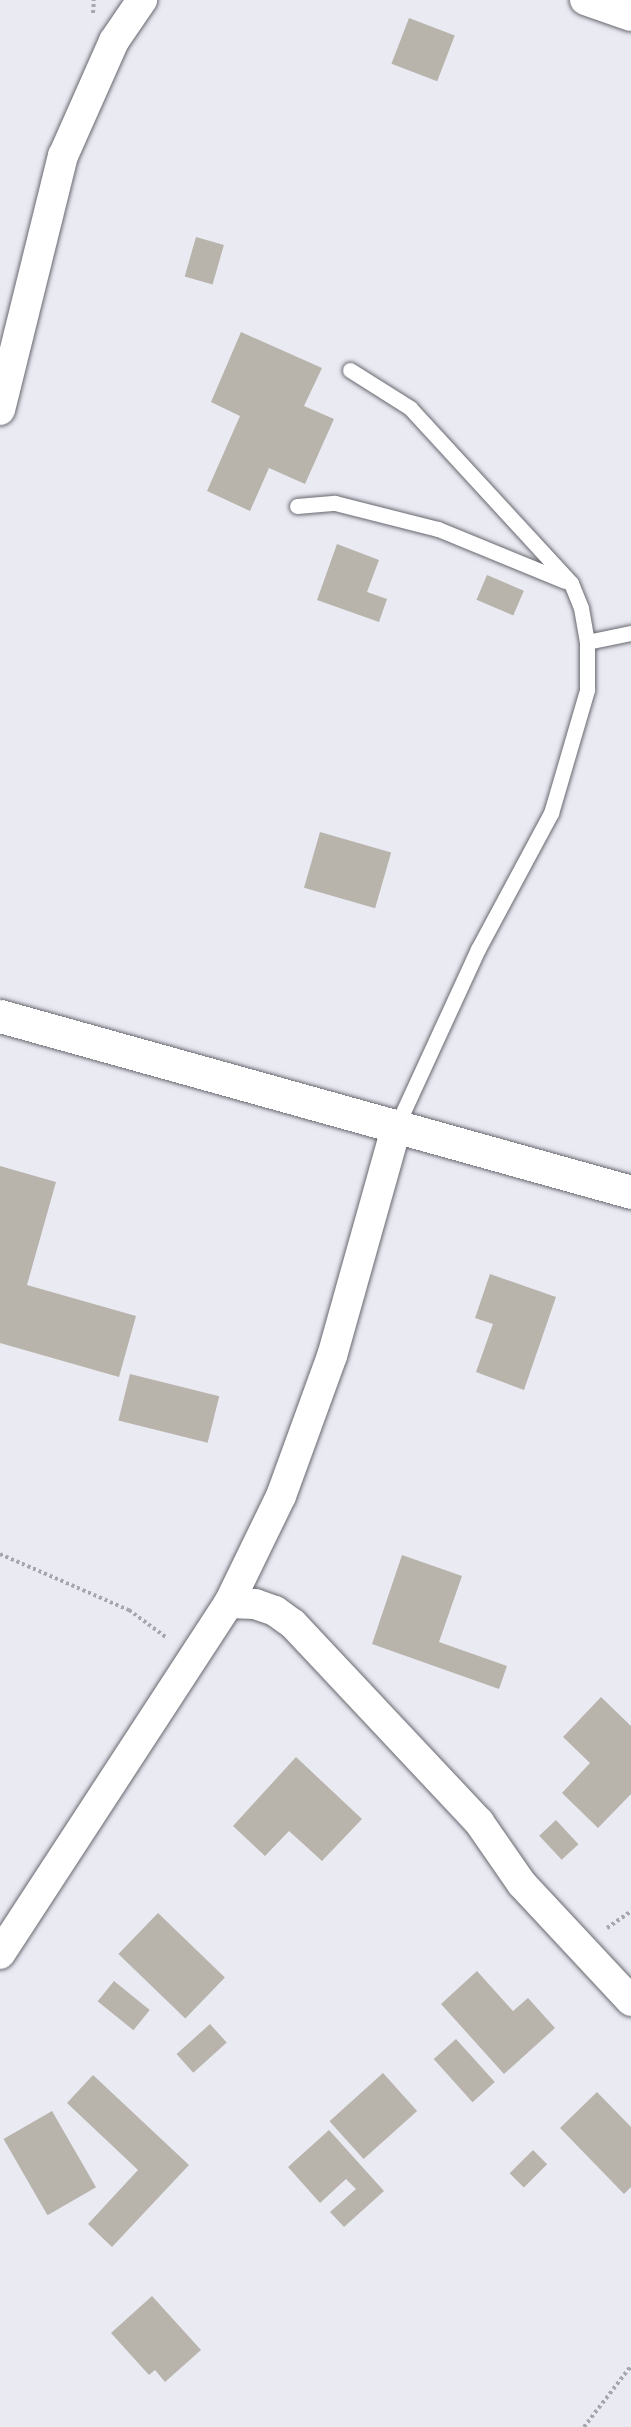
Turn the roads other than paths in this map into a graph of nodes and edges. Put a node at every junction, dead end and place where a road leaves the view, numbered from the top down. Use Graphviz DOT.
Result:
graph roads {
  1 [pos="142,0"];
  2 [pos="585,0"];
  3 [pos="631,16"];
  4 [pos="350,370"];
  5 [pos="0,410"];
  6 [pos="297,506"];
  7 [pos="571,583"];
  8 [pos="631,633"];
  9 [pos="586,642"];
  10 [pos="0,1016"];
  11 [pos="397,1125"];
  12 [pos="631,1192"];
  13 [pos="229,1603"];
  14 [pos="0,1954"];
  15 [pos="631,2001"];
  1 -- 5 [label="street"];
  2 -- 3 [label="street"];
  4 -- 7 [label="lane"];
  6 -- 7 [label="lane"];
  7 -- 9 [label="lane"];
  8 -- 9 [label="lane"];
  9 -- 11 [label="lane"];
  10 -- 11 [label="street"];
  11 -- 12 [label="street"];
  11 -- 13 [label="street"];
  13 -- 14 [label="street"];
  13 -- 15 [label="street"];
}
